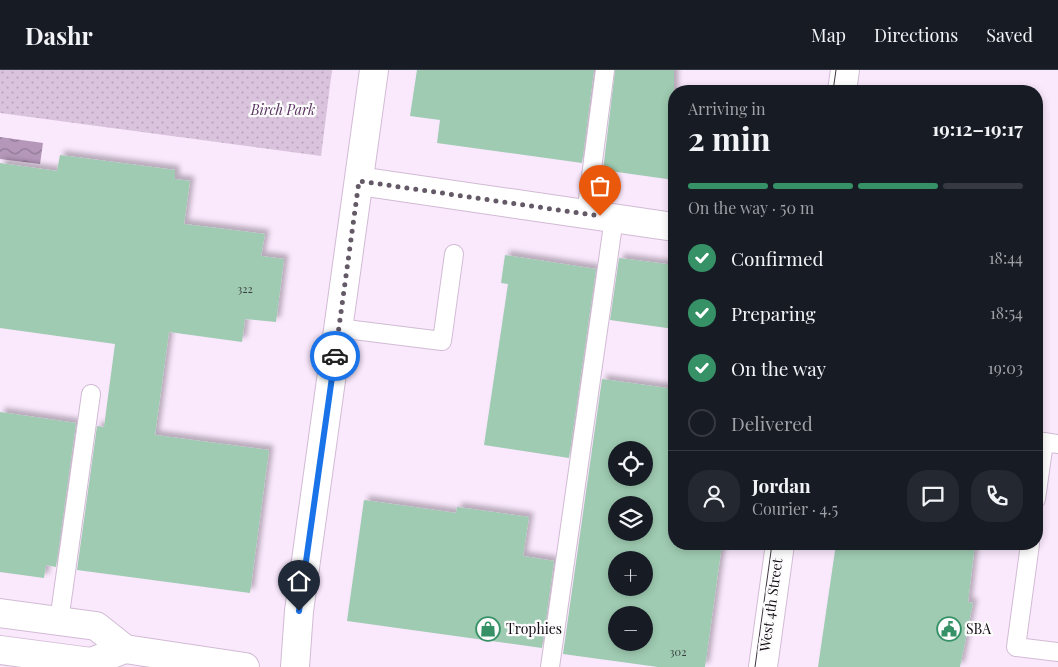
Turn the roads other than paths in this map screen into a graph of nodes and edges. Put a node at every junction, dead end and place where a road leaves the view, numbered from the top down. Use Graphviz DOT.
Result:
graph roads {
  1 [pos="374,70"];
  2 [pos="605,70"];
  3 [pos="845,70"];
  4 [pos="843,85"];
  5 [pos="359,181"];
  6 [pos="586,214"];
  7 [pos="614,218"];
  8 [pos="668,226"];
  9 [pos="454,254"];
  10 [pos="338,328"];
  11 [pos="91,394"];
  12 [pos="1058,444"];
  13 [pos="1043,449"];
  14 [pos="779,550"];
  15 [pos="1029,550"];
  16 [pos="0,613"];
  17 [pos="59,621"];
  18 [pos="0,650"];
  19 [pos="125,650"];
  20 [pos="1058,652"];
  21 [pos="245,667"];
  22 [pos="295,667"];
  23 [pos="550,667"];
  24 [pos="763,667"];
  1 -- 5 [label="street"];
  2 -- 6 [label="lane"];
  3 -- 4 [label="street"];
  5 -- 6 [label="street"];
  5 -- 10 [label="street"];
  6 -- 7 [label="street"];
  7 -- 8 [label="street"];
  7 -- 23 [label="lane"];
  9 -- 10 [label="lane"];
  10 -- 22 [label="street"];
  11 -- 17 [label="lane"];
  12 -- 13 [label="lane"];
  14 -- 24 [label="street, West 4th Street"];
  15 -- 20 [label="lane"];
  16 -- 17 [label="street"];
  17 -- 19 [label="street"];
  18 -- 19 [label="street"];
  19 -- 21 [label="street"];
}
